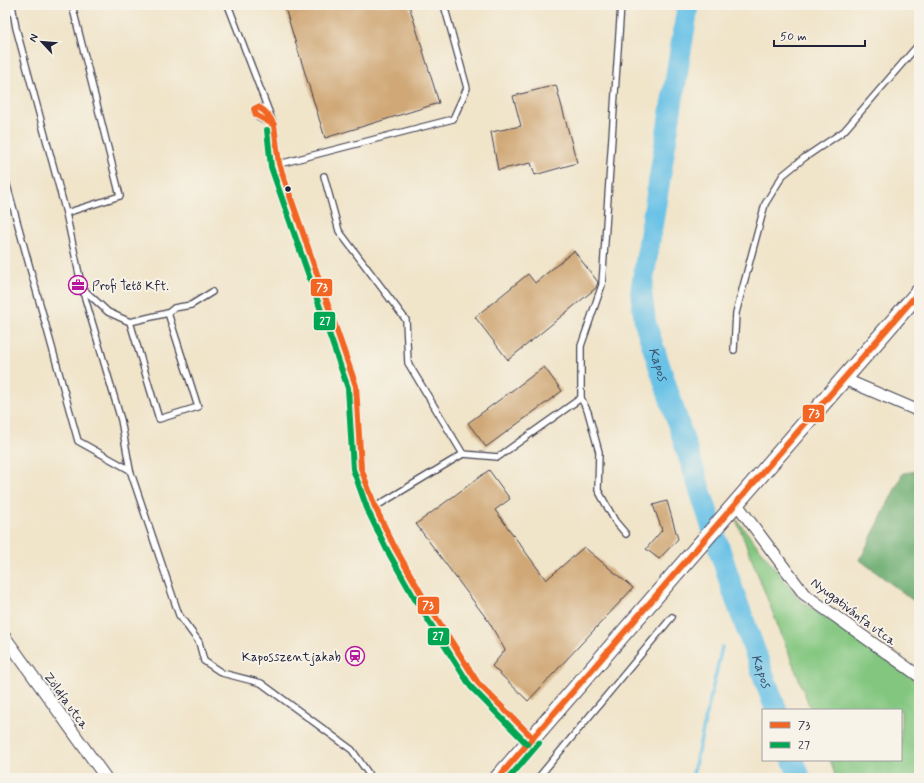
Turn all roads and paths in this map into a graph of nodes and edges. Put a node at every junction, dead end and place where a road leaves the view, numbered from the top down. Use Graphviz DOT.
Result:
graph roads {
  1 [pos="12,5"];
  2 [pos="72,5"];
  3 [pos="228,5"];
  4 [pos="444,5"];
  5 [pos="621,5"];
  6 [pos="919,44"];
  7 [pos="270,115"];
  8 [pos="274,125"];
  9 [pos="279,164"];
  10 [pos="324,176"];
  11 [pos="5,178"];
  12 [pos="66,213"];
  13 [pos="82,288"];
  14 [pos="212,292"];
  15 [pos="919,292"];
  16 [pos="168,313"];
  17 [pos="130,322"];
  18 [pos="734,350"];
  19 [pos="844,379"];
  20 [pos="581,398"];
  21 [pos="919,411"];
  22 [pos="463,454"];
  23 [pos="130,470"];
  24 [pos="375,507"];
  25 [pos="732,509"];
  26 [pos="626,534"];
  27 [pos="672,617"];
  28 [pos="6,642"];
  29 [pos="919,676"];
  30 [pos="533,738"];
  31 [pos="106,778"];
  32 [pos="370,778"];
  33 [pos="498,778"];
  34 [pos="538,778"];
  1 -- 12 [label="lane"];
  2 -- 12 [label="lane"];
  3 -- 7 [label="lane"];
  4 -- 9 [label="lane"];
  5 -- 20 [label="lane"];
  6 -- 18 [label="lane"];
  7 -- 8 [label="lane"];
  7 -- 8 [label="lane"];
  8 -- 9 [label="lane"];
  9 -- 24 [label="lane"];
  10 -- 22 [label="lane"];
  11 -- 23 [label="lane"];
  12 -- 13 [label="lane"];
  13 -- 17 [label="lane"];
  13 -- 23 [label="lane"];
  14 -- 16 [label="lane"];
  15 -- 19 [label="street"];
  16 -- 17 [label="lane"];
  16 -- 17 [label="lane"];
  19 -- 21 [label="street"];
  19 -- 25 [label="street"];
  20 -- 22 [label="lane"];
  20 -- 26 [label="lane"];
  22 -- 24 [label="lane"];
  23 -- 32 [label="lane"];
  24 -- 30 [label="lane"];
  25 -- 29 [label="street, Nyugativánfa utca"];
  25 -- 30 [label="street"];
  27 -- 34 [label="lane"];
  28 -- 31 [label="street, Zöldfa utca"];
  30 -- 33 [label="street"];
}
